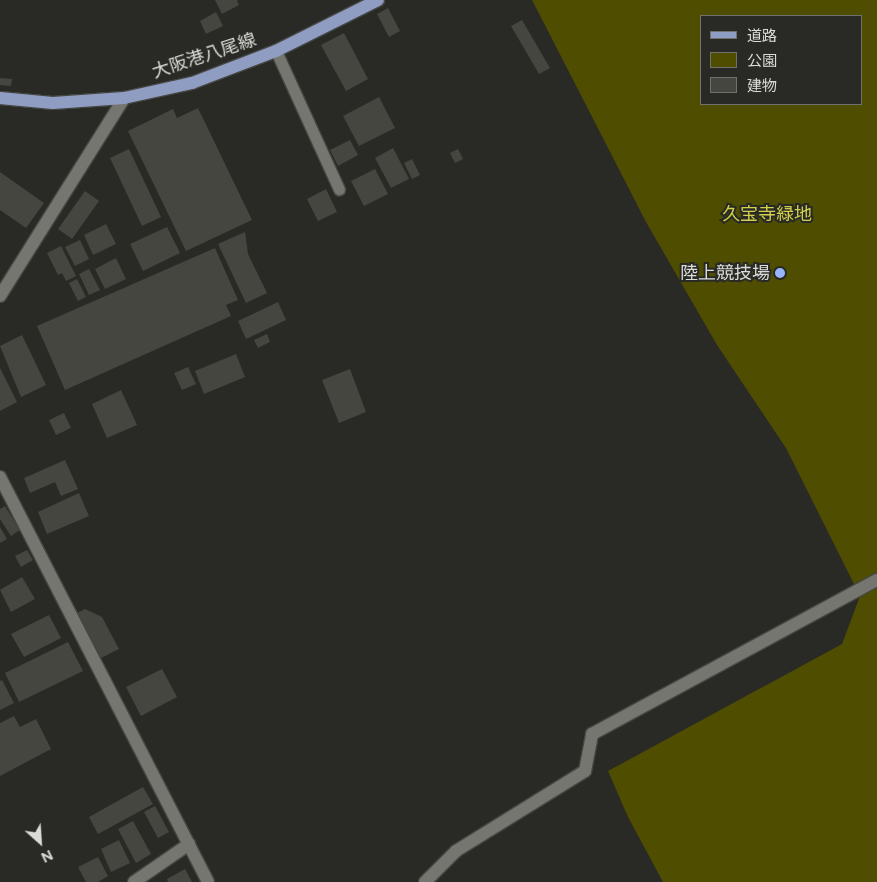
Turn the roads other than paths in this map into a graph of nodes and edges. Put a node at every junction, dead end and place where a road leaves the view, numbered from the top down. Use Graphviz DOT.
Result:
graph roads {
  1 [pos="378,0"];
  2 [pos="276,51"];
  3 [pos="0,98"];
  4 [pos="124,98"];
  5 [pos="339,189"];
  6 [pos="0,296"];
  7 [pos="0,478"];
  8 [pos="877,580"];
  9 [pos="189,844"];
  10 [pos="134,882"];
  11 [pos="208,882"];
  12 [pos="425,882"];
  1 -- 2 [label="main road, 大阪港八尾線"];
  2 -- 4 [label="main road, 大阪港八尾線"];
  2 -- 5 [label="lane"];
  3 -- 4 [label="main road, 大阪港八尾線"];
  4 -- 6 [label="street"];
  7 -- 9 [label="street"];
  8 -- 12 [label="street"];
  9 -- 10 [label="street"];
  9 -- 11 [label="street"];
}
